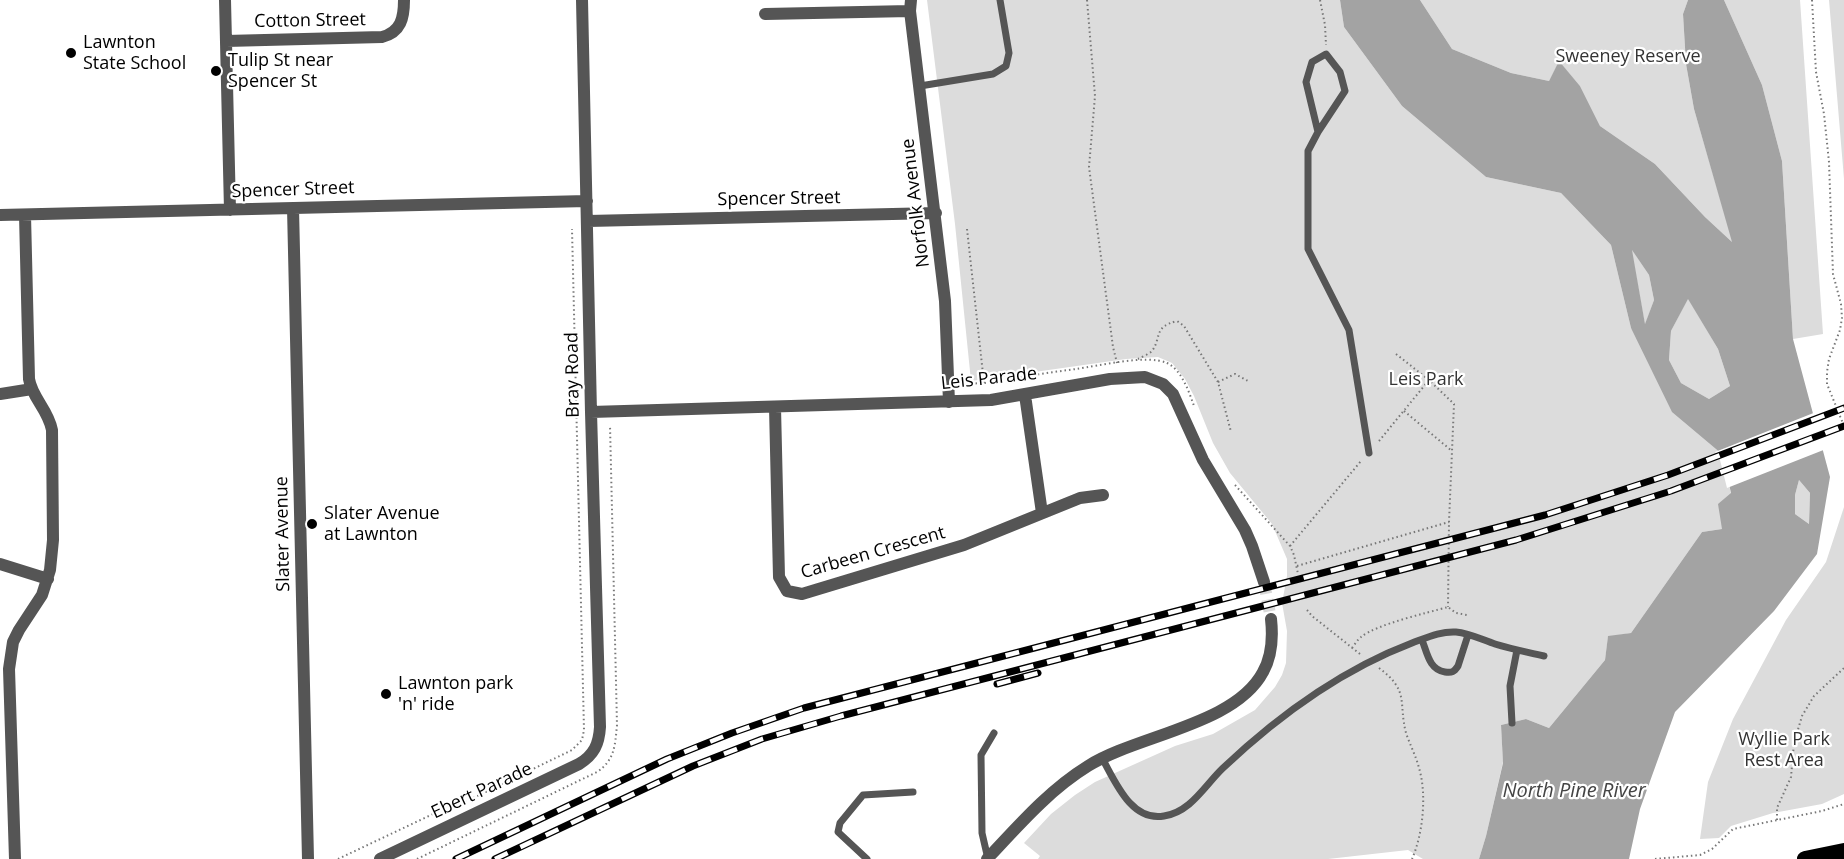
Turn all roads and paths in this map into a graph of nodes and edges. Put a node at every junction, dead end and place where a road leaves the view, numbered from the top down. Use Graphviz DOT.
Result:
graph roads {
  1 [pos="225,0"];
  2 [pos="404,0"];
  3 [pos="582,0"];
  4 [pos="1000,0"];
  5 [pos="1087,0"];
  6 [pos="1320,0"];
  7 [pos="1812,0"];
  8 [pos="911,6"];
  9 [pos="765,14"];
  10 [pos="226,42"];
  11 [pos="1326,54"];
  12 [pos="920,86"];
  13 [pos="1318,132"];
  14 [pos="587,201"];
  15 [pos="293,208"];
  16 [pos="230,210"];
  17 [pos="936,213"];
  18 [pos="0,215"];
  19 [pos="25,215"];
  20 [pos="588,221"];
  21 [pos="572,229"];
  22 [pos="967,229"];
  23 [pos="1842,330"];
  24 [pos="1396,354"];
  25 [pos="1136,361"];
  26 [pos="1117,363"];
  27 [pos="1429,380"];
  28 [pos="1248,381"];
  29 [pos="949,382"];
  30 [pos="984,382"];
  31 [pos="1218,382"];
  32 [pos="32,389"];
  33 [pos="0,394"];
  34 [pos="1025,395"];
  35 [pos="949,402"];
  36 [pos="775,406"];
  37 [pos="1194,407"];
  38 [pos="612,411"];
  39 [pos="1404,411"];
  40 [pos="591,412"];
  41 [pos="1844,426"];
  42 [pos="1231,432"];
  43 [pos="1452,451"];
  44 [pos="1369,453"];
  45 [pos="1231,480"];
  46 [pos="1103,495"];
  47 [pos="1042,513"];
  48 [pos="1449,522"];
  49 [pos="1290,546"];
  50 [pos="0,564"];
  51 [pos="1296,566"];
  52 [pos="1298,574"];
  53 [pos="48,579"];
  54 [pos="1264,582"];
  55 [pos="1448,607"];
  56 [pos="1307,610"];
  57 [pos="1467,615"];
  58 [pos="1271,619"];
  59 [pos="1468,634"];
  60 [pos="1422,640"];
  61 [pos="1352,648"];
  62 [pos="1517,650"];
  63 [pos="1362,656"];
  64 [pos="1544,656"];
  65 [pos="1377,667"];
  66 [pos="1844,668"];
  67 [pos="1512,723"];
  68 [pos="993,733"];
  69 [pos="596,748"];
  70 [pos="1102,758"];
  71 [pos="913,792"];
  72 [pos="1844,804"];
  73 [pos="448,807"];
  74 [pos="433,814"];
  75 [pos="1778,820"];
  76 [pos="1844,851"];
  77 [pos="350,854"];
  78 [pos="15,859"];
  79 [pos="308,859"];
  80 [pos="338,859"];
  81 [pos="352,859"];
  82 [pos="380,859"];
  83 [pos="417,859"];
  84 [pos="867,859"];
  85 [pos="987,859"];
  86 [pos="1412,859"];
  87 [pos="1654,859"];
  88 [pos="1805,859"];
  1 -- 10 [label="street"];
  2 -- 10 [label="street, Cotton Street"];
  3 -- 14 [label="street, Bray Road"];
  4 -- 12 [label="lane"];
  5 -- 26 [label="path"];
  6 -- 11 [label="path"];
  7 -- 23 [label="path"];
  8 -- 9 [label="street"];
  8 -- 12 [label="street, Norfolk Avenue"];
  10 -- 16 [label="street"];
  11 -- 13 [label="lane"];
  11 -- 13 [label="lane"];
  12 -- 17 [label="street, Norfolk Avenue"];
  13 -- 44 [label="lane"];
  14 -- 15 [label="street, Spencer Street"];
  14 -- 20 [label="street, Bray Road"];
  15 -- 16 [label="street, Spencer Street"];
  15 -- 79 [label="street, Slater Avenue"];
  16 -- 19 [label="street, Spencer Street"];
  17 -- 20 [label="street, Spencer Street"];
  17 -- 29 [label="street, Norfolk Avenue"];
  18 -- 19 [label="street, Spencer Street"];
  19 -- 32 [label="street"];
  20 -- 40 [label="street, Bray Road"];
  21 -- 73 [label="path"];
  22 -- 30 [label="path"];
  23 -- 41 [label="path"];
  24 -- 27 [label="path"];
  25 -- 26 [label="path"];
  25 -- 31 [label="path"];
  25 -- 37 [label="path"];
  26 -- 30 [label="path"];
  27 -- 39 [label="path"];
  27 -- 43 [label="path"];
  28 -- 31 [label="path"];
  29 -- 30 [label="path"];
  29 -- 35 [label="street, Norfolk Avenue"];
  31 -- 42 [label="path"];
  32 -- 33 [label="street"];
  32 -- 53 [label="street"];
  34 -- 35 [label="street, Leis Parade"];
  34 -- 47 [label="street"];
  34 -- 54 [label="street, Leis Parade"];
  35 -- 36 [label="street, Leis Parade"];
  36 -- 38 [label="street, Leis Parade"];
  36 -- 47 [label="street, Carbeen Crescent"];
  38 -- 40 [label="street, Leis Parade"];
  38 -- 83 [label="path"];
  39 -- 43 [label="path"];
  39 -- 44 [label="path"];
  40 -- 69 [label="street, Bray Road"];
  43 -- 48 [label="path"];
  44 -- 49 [label="path"];
  45 -- 49 [label="path"];
  46 -- 47 [label="street, Carbeen Crescent"];
  48 -- 51 [label="path"];
  48 -- 55 [label="path"];
  49 -- 51 [label="path"];
  50 -- 53 [label="street"];
  51 -- 52 [label="path"];
  53 -- 78 [label="street"];
  55 -- 57 [label="path"];
  55 -- 61 [label="path"];
  56 -- 61 [label="path"];
  58 -- 70 [label="street"];
  59 -- 60 [label="lane"];
  59 -- 60 [label="lane"];
  59 -- 62 [label="lane"];
  60 -- 70 [label="lane"];
  61 -- 63 [label="path"];
  62 -- 64 [label="lane"];
  62 -- 67 [label="lane"];
  65 -- 86 [label="path"];
  66 -- 75 [label="path"];
  68 -- 85 [label="lane"];
  69 -- 82 [label="street, Ebert Parade"];
  70 -- 85 [label="street"];
  71 -- 84 [label="lane"];
  72 -- 75 [label="path"];
  74 -- 77 [label="path"];
  75 -- 87 [label="path"];
  76 -- 88 [label="highway"];
  77 -- 80 [label="path"];
  77 -- 81 [label="path"];
}
